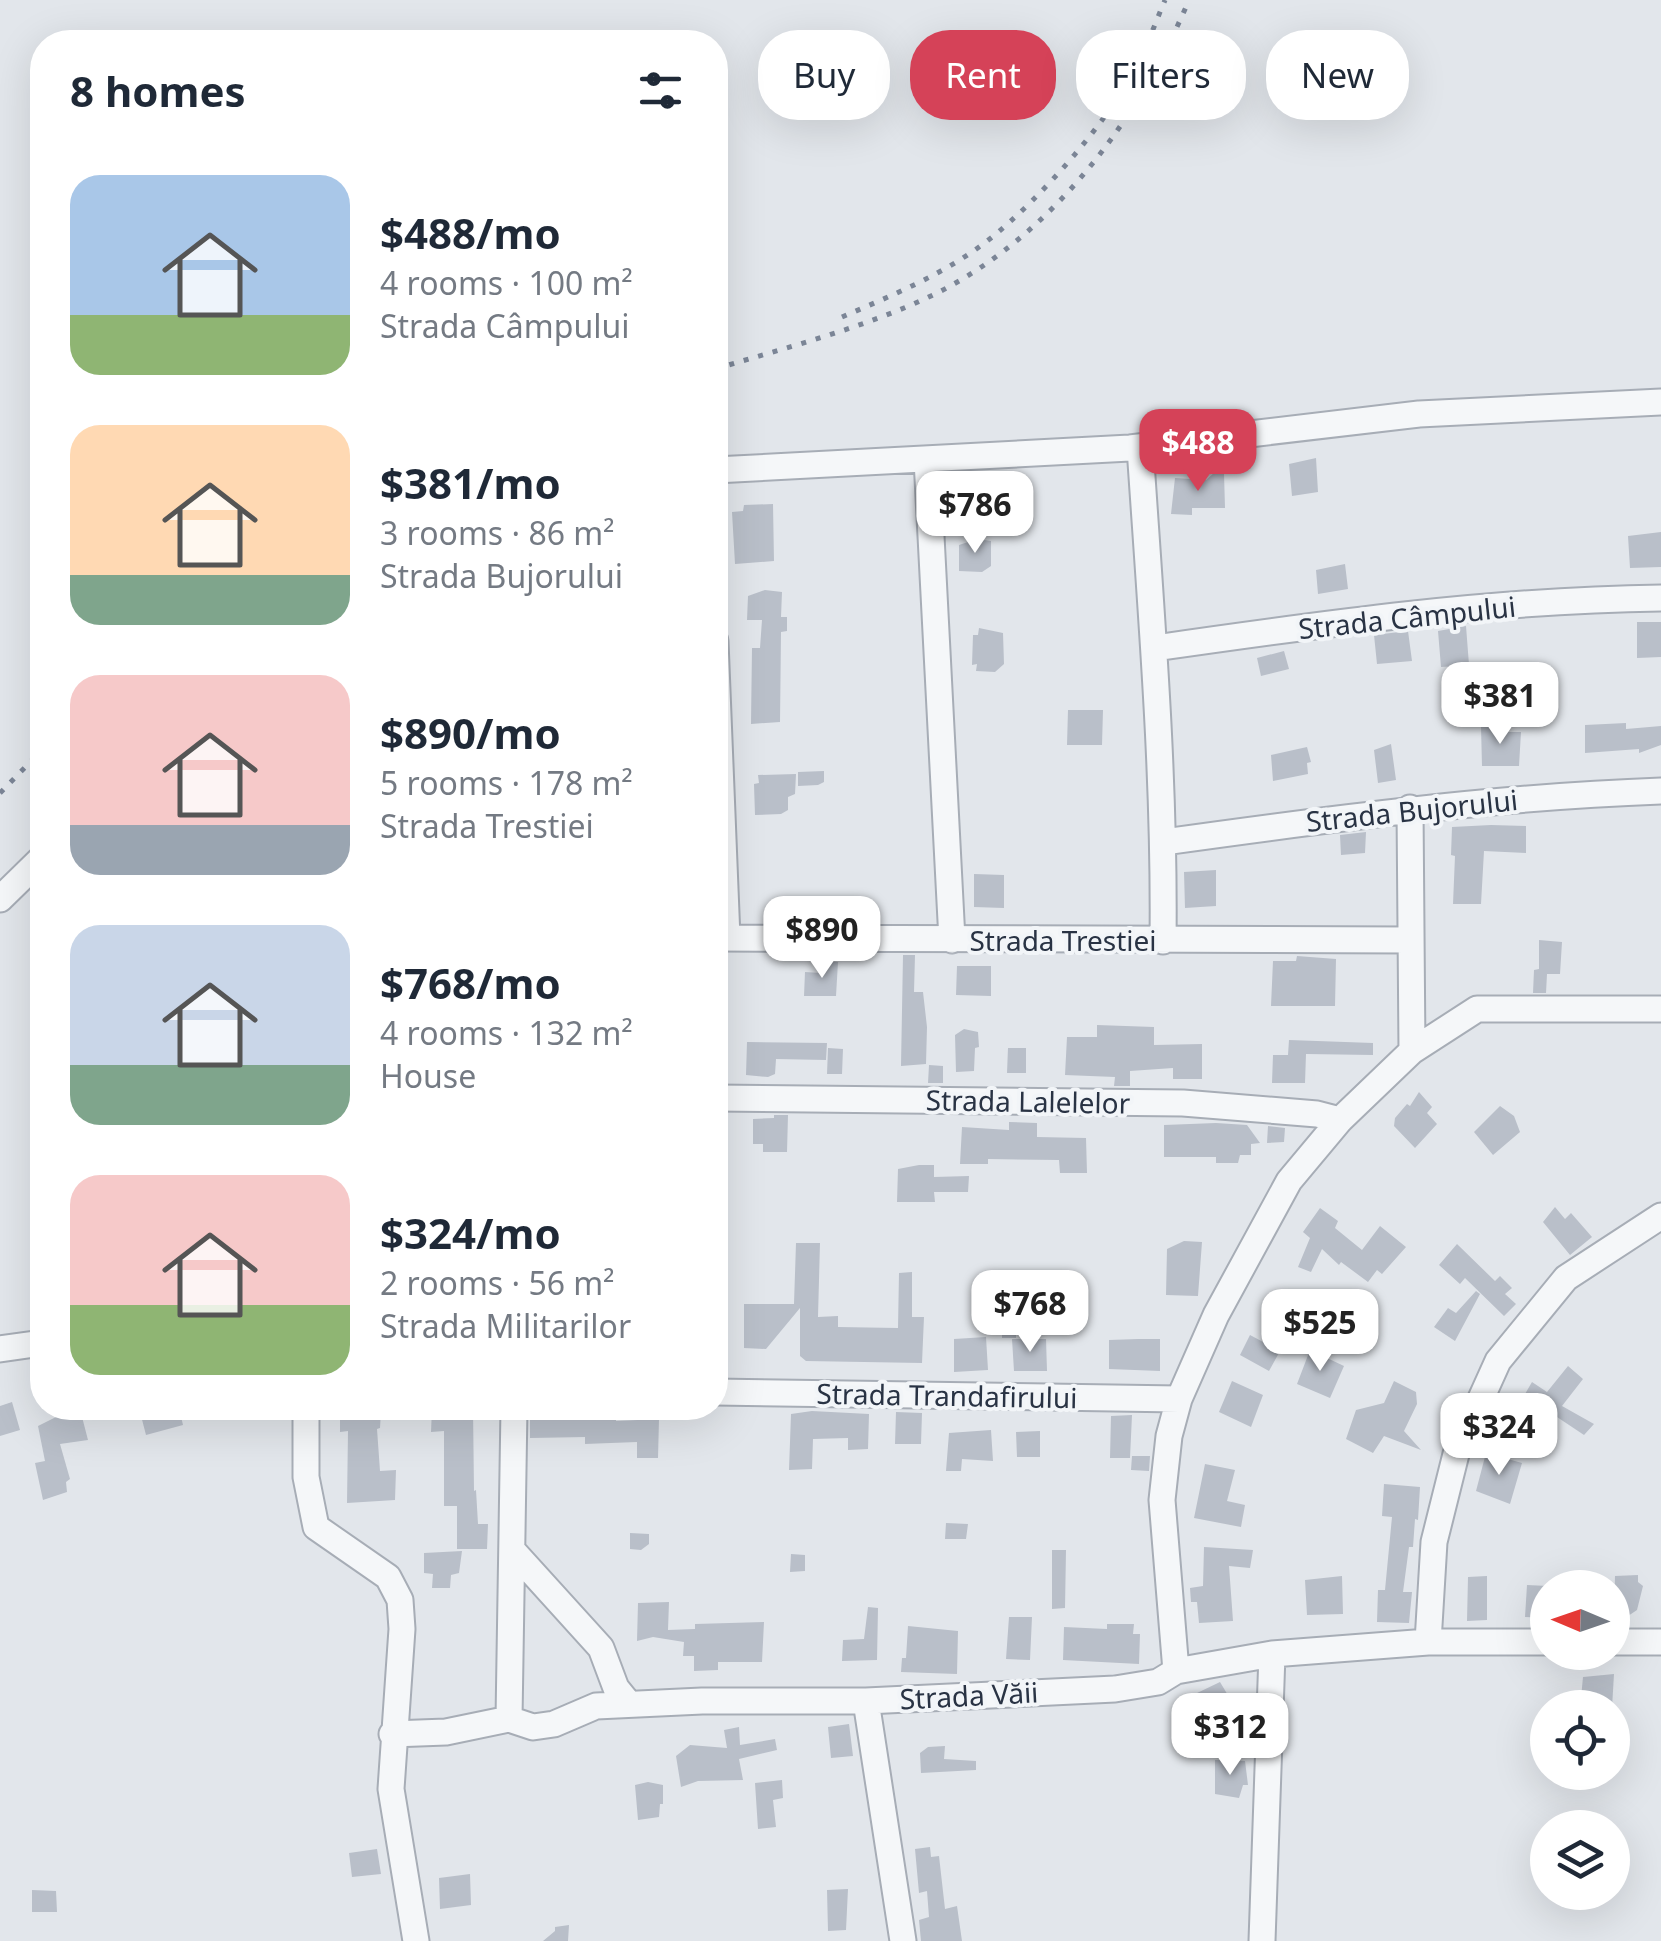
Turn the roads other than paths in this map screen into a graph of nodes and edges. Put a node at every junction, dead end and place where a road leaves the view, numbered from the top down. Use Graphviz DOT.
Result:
graph roads {
  1 [pos="1661,402"];
  2 [pos="1140,447"];
  3 [pos="927,459"];
  4 [pos="728,469"];
  5 [pos="1661,598"];
  6 [pos="1155,648"];
  7 [pos="1661,792"];
  8 [pos="1410,808"];
  9 [pos="1164,842"];
  10 [pos="30,870"];
  11 [pos="0,899"];
  12 [pos="728,938"];
  13 [pos="952,940"];
  14 [pos="1411,940"];
  15 [pos="1163,942"];
  16 [pos="1661,1009"];
  17 [pos="1412,1051"];
  18 [pos="728,1098"];
  19 [pos="1340,1120"];
  20 [pos="1661,1216"];
  21 [pos="30,1345"];
  22 [pos="0,1349"];
  23 [pos="728,1392"];
  24 [pos="1180,1399"];
  25 [pos="306,1420"];
  26 [pos="514,1420"];
  27 [pos="513,1551"];
  28 [pos="1428,1642"];
  29 [pos="1530,1642"];
  30 [pos="1630,1642"];
  31 [pos="1661,1642"];
  32 [pos="1272,1654"];
  33 [pos="1176,1671"];
  34 [pos="866,1701"];
  35 [pos="629,1704"];
  36 [pos="509,1719"];
  37 [pos="392,1734"];
  38 [pos="416,1941"];
  39 [pos="903,1941"];
  40 [pos="1262,1941"];
  1 -- 2 [label="street"];
  2 -- 3 [label="street"];
  2 -- 6 [label="street"];
  3 -- 4 [label="street"];
  3 -- 13 [label="street"];
  5 -- 6 [label="street, Strada Câmpului"];
  6 -- 9 [label="street"];
  7 -- 8 [label="street, Strada Bujorului"];
  8 -- 9 [label="street, Strada Bujorului"];
  8 -- 14 [label="street"];
  9 -- 15 [label="street"];
  10 -- 11 [label="street"];
  12 -- 13 [label="street, Strada Trestiei"];
  13 -- 15 [label="street, Strada Trestiei"];
  14 -- 15 [label="street, Strada Trestiei"];
  14 -- 17 [label="street"];
  16 -- 17 [label="street"];
  17 -- 19 [label="street"];
  18 -- 19 [label="street, Strada Lalelelor"];
  19 -- 24 [label="street"];
  20 -- 28 [label="street"];
  21 -- 22 [label="street"];
  23 -- 24 [label="street, Strada Trandafirului"];
  24 -- 33 [label="street"];
  25 -- 37 [label="street"];
  26 -- 27 [label="street"];
  27 -- 35 [label="street"];
  27 -- 36 [label="street"];
  28 -- 29 [label="street, Strada Văii"];
  28 -- 32 [label="street, Strada Văii"];
  30 -- 31 [label="street"];
  32 -- 33 [label="street, Strada Văii"];
  32 -- 40 [label="street"];
  33 -- 34 [label="street, Strada Văii"];
  34 -- 35 [label="street, Strada Văii"];
  34 -- 39 [label="street"];
  35 -- 36 [label="street, Strada Văii"];
  36 -- 37 [label="street, Strada Văii"];
  37 -- 38 [label="street"];
}
